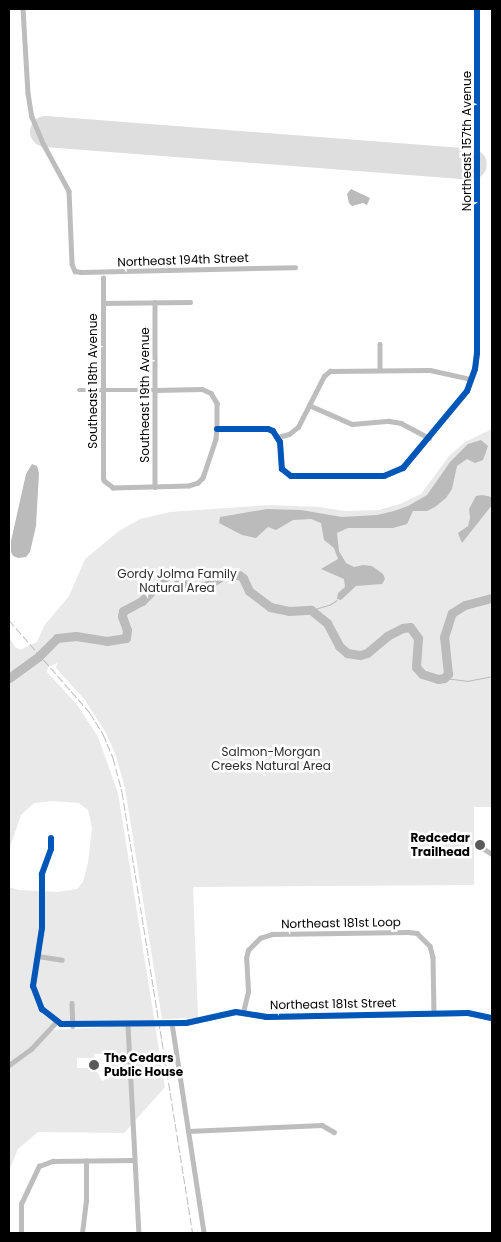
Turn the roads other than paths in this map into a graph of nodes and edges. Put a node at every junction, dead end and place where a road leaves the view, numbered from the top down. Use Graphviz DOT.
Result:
graph roads {
  1 [pos="23,9"];
  2 [pos="477,9"];
  3 [pos="295,267"];
  4 [pos="102,278"];
  5 [pos="154,302"];
  6 [pos="190,302"];
  7 [pos="103,303"];
  8 [pos="380,344"];
  9 [pos="380,370"];
  10 [pos="471,379"];
  11 [pos="78,390"];
  12 [pos="103,390"];
  13 [pos="155,390"];
  14 [pos="309,405"];
  15 [pos="217,429"];
  16 [pos="278,437"];
  17 [pos="429,438"];
  18 [pos="155,487"];
  19 [pos="51,838"];
  20 [pos="475,843"];
  21 [pos="492,854"];
  22 [pos="38,956"];
  23 [pos="62,960"];
  24 [pos="72,1003"];
  25 [pos="243,1012"];
  26 [pos="434,1013"];
  27 [pos="492,1018"];
  28 [pos="56,1022"];
  29 [pos="172,1024"];
  30 [pos="128,1025"];
  31 [pos="73,1026"];
  32 [pos="9,1065"];
  33 [pos="188,1131"];
  34 [pos="334,1132"];
  35 [pos="134,1160"];
  36 [pos="86,1161"];
  37 [pos="20,1233"];
  38 [pos="82,1233"];
  39 [pos="139,1233"];
  40 [pos="204,1233"];
  1 -- 3 [label="street, Northeast 194th Street"];
  2 -- 10 [label="street, Northeast 157th Avenue"];
  4 -- 7 [label="street, Southeast 18th Avenue"];
  5 -- 6 [label="street"];
  5 -- 7 [label="street"];
  5 -- 13 [label="street, Southeast 19th Avenue"];
  7 -- 12 [label="street, Southeast 18th Avenue"];
  8 -- 9 [label="street"];
  9 -- 10 [label="street"];
  9 -- 14 [label="street"];
  10 -- 17 [label="street, Northeast 157th Avenue"];
  11 -- 12 [label="street"];
  12 -- 13 [label="street"];
  12 -- 18 [label="street, Southeast 18th Avenue"];
  13 -- 15 [label="street"];
  13 -- 18 [label="street, Southeast 19th Avenue"];
  14 -- 16 [label="street"];
  14 -- 17 [label="street"];
  15 -- 16 [label="street"];
  15 -- 18 [label="street"];
  16 -- 17 [label="street, Northeast 157th Avenue"];
  19 -- 22 [label="street"];
  20 -- 21 [label="street"];
  22 -- 23 [label="street"];
  22 -- 28 [label="street"];
  24 -- 31 [label="street"];
  25 -- 26 [label="street, Northeast 181st Street"];
  25 -- 26 [label="street, Northeast 181st Loop"];
  25 -- 29 [label="street, Northeast 181st Street"];
  26 -- 27 [label="street, Northeast 181st Street"];
  28 -- 31 [label="street, Northeast 181st Street"];
  28 -- 32 [label="street"];
  29 -- 30 [label="street, Northeast 181st Street"];
  29 -- 33 [label="street"];
  30 -- 31 [label="street, Northeast 181st Street"];
  30 -- 35 [label="street"];
  33 -- 34 [label="street"];
  33 -- 40 [label="street"];
  35 -- 36 [label="street"];
  35 -- 39 [label="street"];
  36 -- 37 [label="street"];
  36 -- 38 [label="street"];
}
